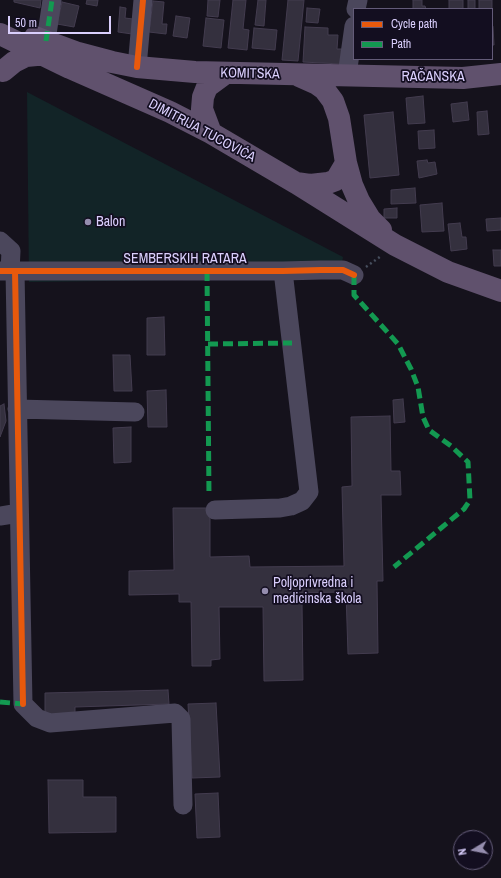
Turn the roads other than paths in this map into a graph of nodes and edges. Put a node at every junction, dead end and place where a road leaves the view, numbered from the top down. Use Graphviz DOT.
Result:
graph roads {
  1 [pos="52,0"];
  2 [pos="143,0"];
  3 [pos="0,27"];
  4 [pos="0,34"];
  5 [pos="44,47"];
  6 [pos="355,60"];
  7 [pos="74,61"];
  8 [pos="137,66"];
  9 [pos="1,71"];
  10 [pos="226,73"];
  11 [pos="501,74"];
  12 [pos="297,75"];
  13 [pos="355,76"];
  14 [pos="339,118"];
  15 [pos="211,133"];
  16 [pos="346,163"];
  17 [pos="296,183"];
  18 [pos="0,241"];
  19 [pos="395,245"];
  20 [pos="8,271"];
  21 [pos="283,271"];
  22 [pos="354,275"];
  23 [pos="501,291"];
  24 [pos="17,409"];
  25 [pos="135,412"];
  26 [pos="215,510"];
  27 [pos="20,513"];
  28 [pos="0,516"];
  29 [pos="184,805"];
  1 -- 5 [label="street"];
  2 -- 8 [label="street"];
  3 -- 5 [label="main road"];
  4 -- 5 [label="main road, DIMITRIJA TUCOVIĆA"];
  5 -- 7 [label="main road, DIMITRIJA TUCOVIĆA"];
  5 -- 9 [label="main road"];
  6 -- 13 [label="street"];
  7 -- 8 [label="main road, KOMITSKA"];
  7 -- 9 [label="main road"];
  7 -- 15 [label="main road, DIMITRIJA TUCOVIĆA"];
  8 -- 10 [label="main road, KOMITSKA"];
  10 -- 12 [label="main road, KOMITSKA"];
  10 -- 15 [label="main road"];
  11 -- 13 [label="main road, RAČANSKA"];
  12 -- 13 [label="main road, KOMITSKA"];
  12 -- 14 [label="main road, DIMITRIJA TUCOVIĆA"];
  13 -- 14 [label="main road, DIMITRIJA TUCOVIĆA"];
  14 -- 16 [label="main road, DIMITRIJA TUCOVIĆA"];
  15 -- 17 [label="main road, DIMITRIJA TUCOVIĆA"];
  16 -- 17 [label="main road"];
  16 -- 19 [label="main road, DIMITRIJA TUCOVIĆA"];
  17 -- 19 [label="main road, DIMITRIJA TUCOVIĆA"];
  18 -- 20 [label="street"];
  19 -- 23 [label="main road, DIMITRIJA TUCOVIĆA"];
  20 -- 21 [label="street, SEMBERSKIH RATARA"];
  20 -- 24 [label="street"];
  21 -- 22 [label="street, SEMBERSKIH RATARA"];
  21 -- 26 [label="street"];
  24 -- 25 [label="street"];
  24 -- 27 [label="street"];
  27 -- 28 [label="street"];
  27 -- 29 [label="street"];
}
